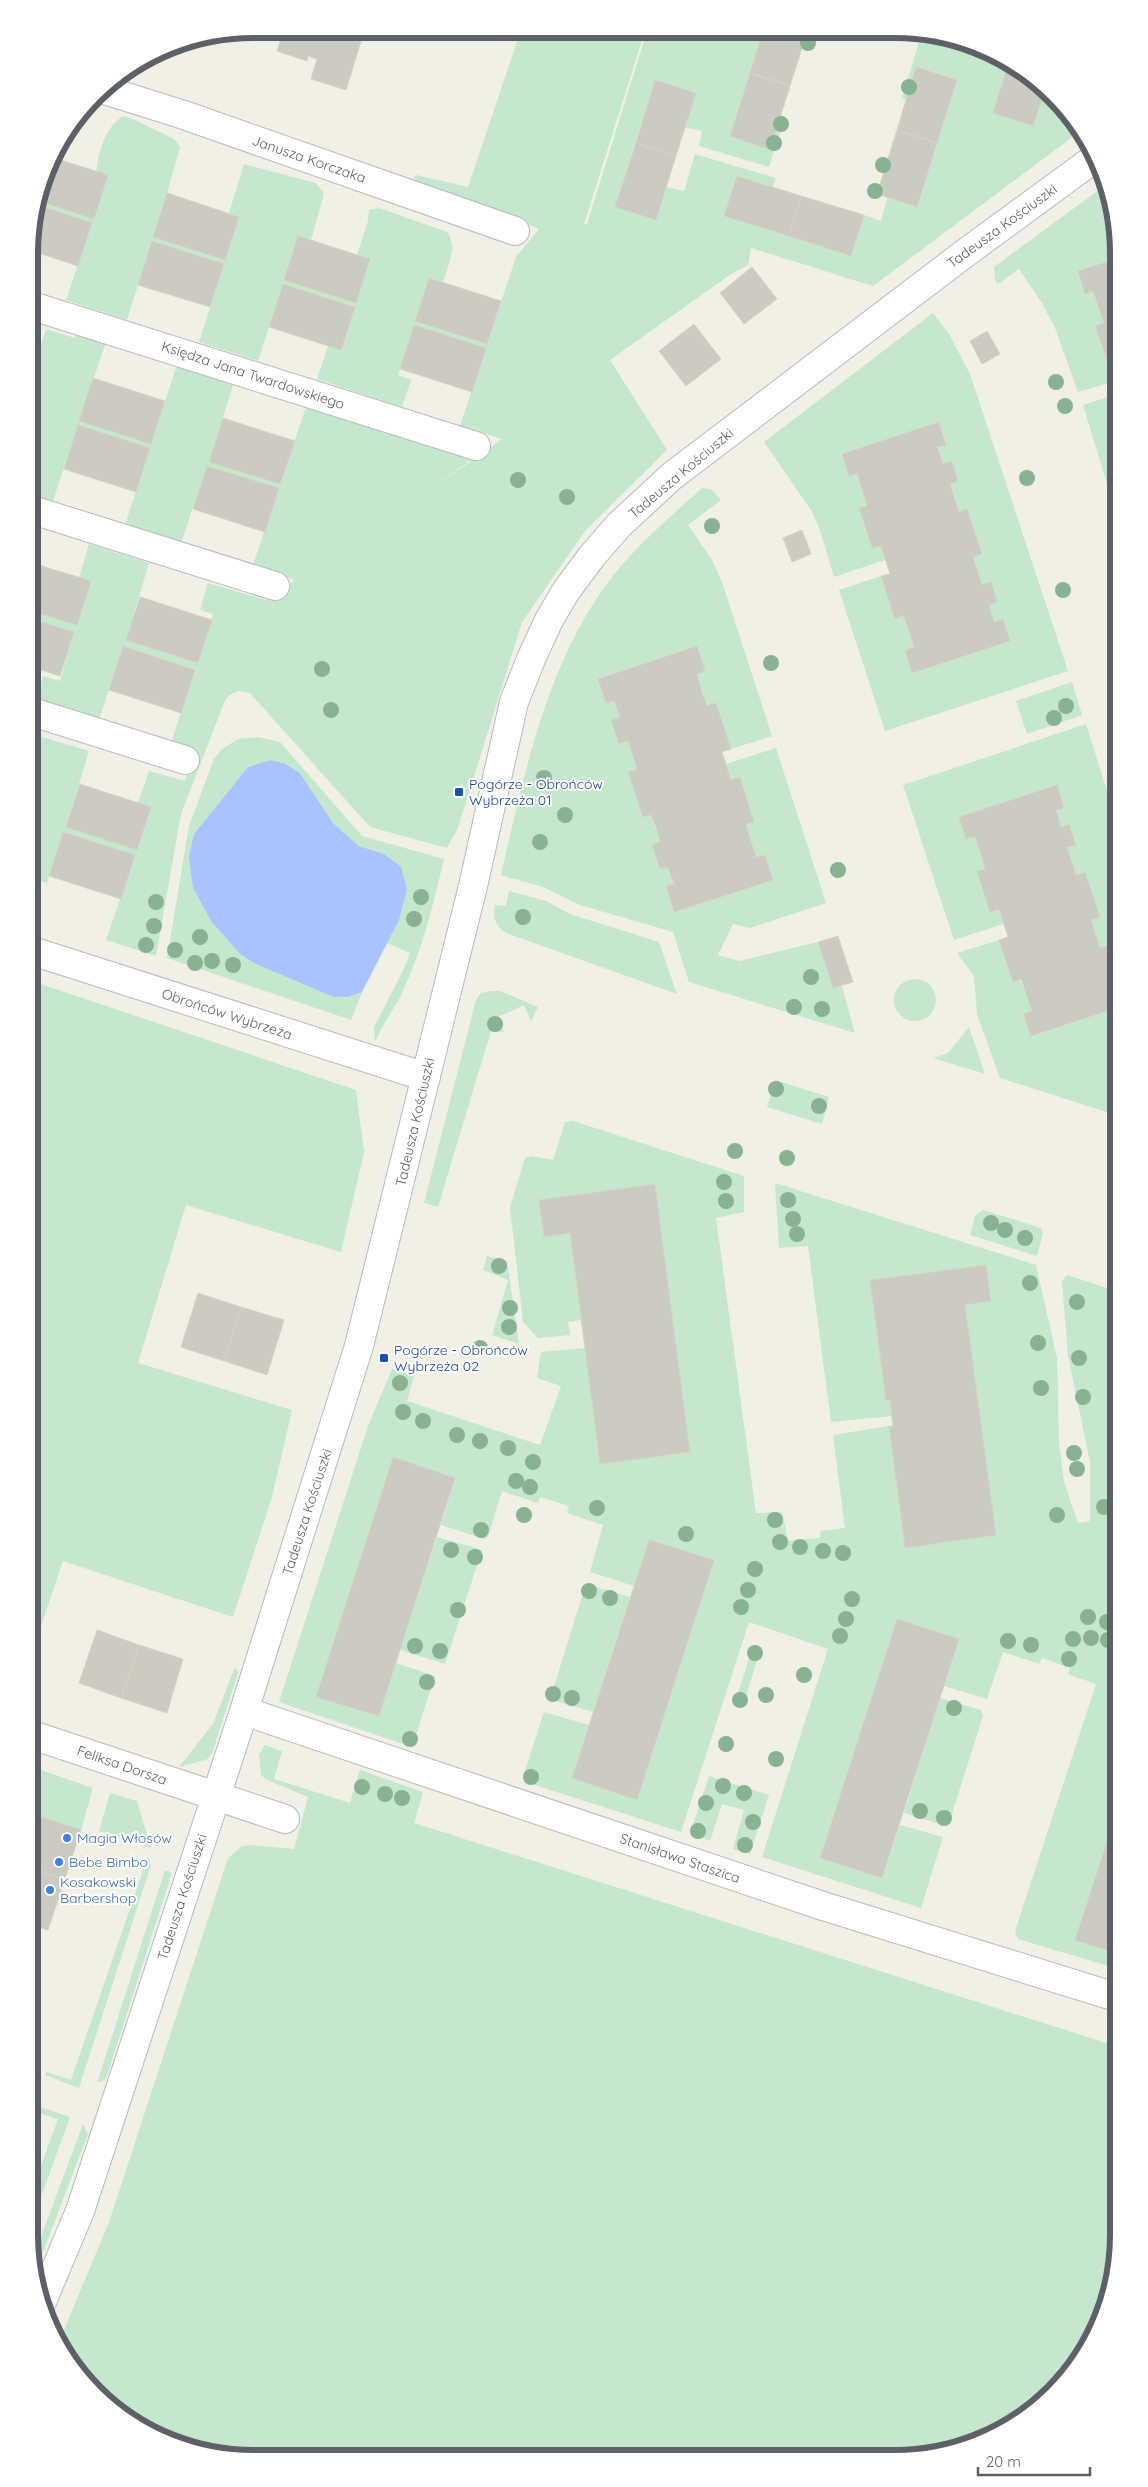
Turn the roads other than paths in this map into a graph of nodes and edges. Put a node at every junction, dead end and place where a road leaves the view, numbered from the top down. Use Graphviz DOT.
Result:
graph roads {
  1 [pos="110,92"];
  2 [pos="1090,162"];
  3 [pos="515,231"];
  4 [pos="38,307"];
  5 [pos="476,446"];
  6 [pos="38,512"];
  7 [pos="274,586"];
  8 [pos="38,714"];
  9 [pos="185,760"];
  10 [pos="38,953"];
  11 [pos="426,1078"];
  12 [pos="244,1711"];
  13 [pos="38,1737"];
  14 [pos="215,1796"];
  15 [pos="285,1819"];
  16 [pos="1110,1995"];
  17 [pos="46,2293"];
  1 -- 3 [label="street, Janusza Korczaka"];
  2 -- 11 [label="street, Tadeusza Kościuszki"];
  4 -- 5 [label="street, Księdza Jana Twardowskiego"];
  6 -- 7 [label="street"];
  8 -- 9 [label="street"];
  10 -- 11 [label="street, Obrońców Wybrzeża"];
  11 -- 12 [label="street, Tadeusza Kościuszki"];
  12 -- 14 [label="street, Tadeusza Kościuszki"];
  12 -- 16 [label="street, Stanisława Staszica"];
  13 -- 14 [label="street, Feliksa Dorsza"];
  14 -- 15 [label="street"];
  14 -- 17 [label="street, Tadeusza Kościuszki"];
}
